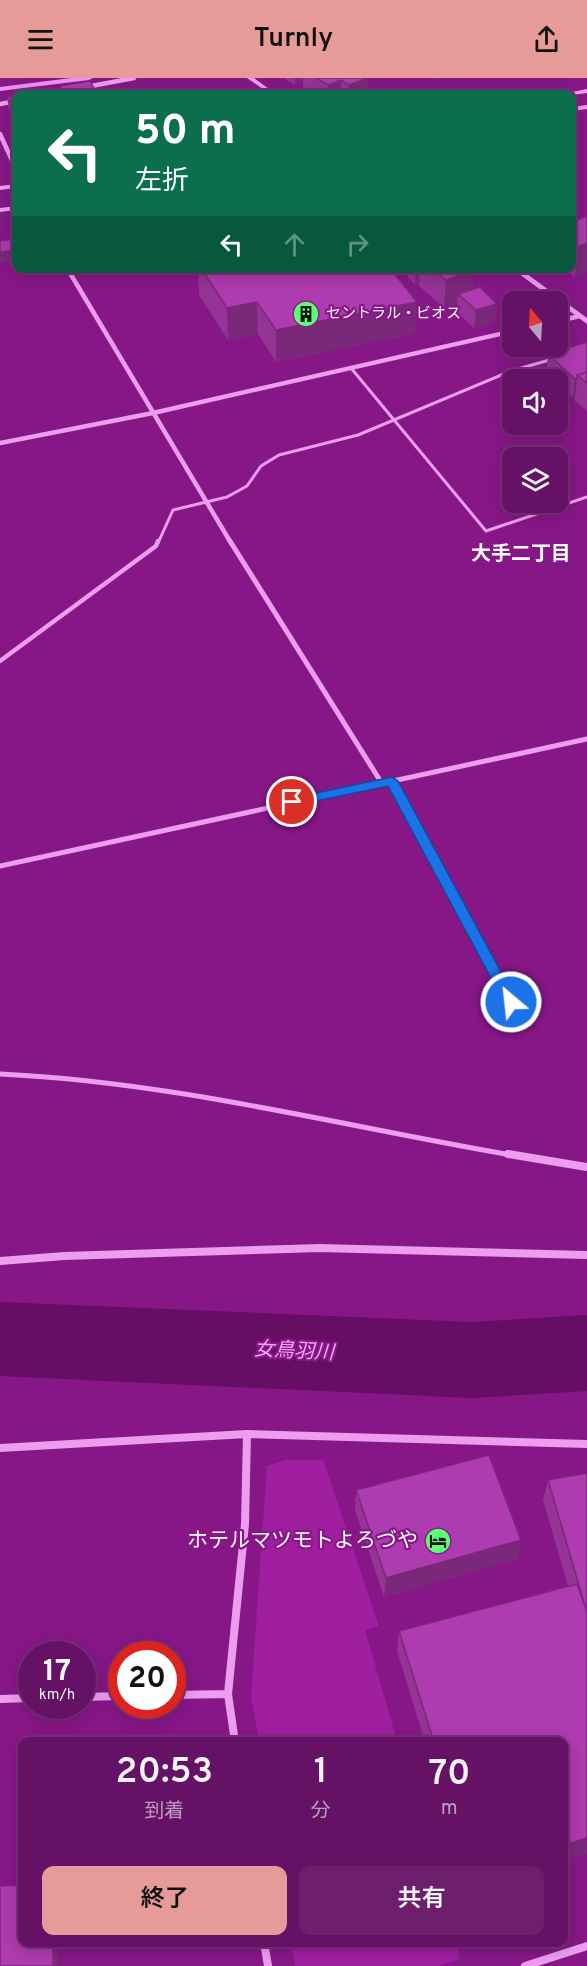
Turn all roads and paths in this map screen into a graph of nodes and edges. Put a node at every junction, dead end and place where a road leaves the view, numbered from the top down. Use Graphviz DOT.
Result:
graph roads {
  1 [pos="134,78"];
  2 [pos="250,78"];
  3 [pos="82,88"];
  4 [pos="267,90"];
  5 [pos="0,134"];
  6 [pos="12,160"];
  7 [pos="71,273"];
  8 [pos="521,273"];
  9 [pos="579,316"];
  10 [pos="568,319"];
  11 [pos="587,322"];
  12 [pos="502,334"];
  13 [pos="554,359"];
  14 [pos="351,368"];
  15 [pos="153,413"];
  16 [pos="395,421"];
  17 [pos="0,443"];
  18 [pos="587,497"];
  19 [pos="206,502"];
  20 [pos="0,661"];
  21 [pos="587,739"];
  22 [pos="392,781"];
  23 [pos="381,782"];
  24 [pos="0,866"];
  25 [pos="511,1002"];
  26 [pos="0,1074"];
  27 [pos="587,1167"];
  28 [pos="587,1255"];
  29 [pos="0,1261"];
  30 [pos="247,1434"];
  31 [pos="587,1444"];
  32 [pos="0,1448"];
  33 [pos="228,1694"];
  34 [pos="186,1695"];
  35 [pos="18,1698"];
  36 [pos="0,1699"];
  37 [pos="234,1737"];
  38 [pos="587,1946"];
  39 [pos="265,1947"];
  40 [pos="268,1966"];
  41 [pos="525,1966"];
  1 -- 3 [label="street"];
  2 -- 4 [label="street"];
  5 -- 6 [label="street"];
  7 -- 15 [label="street"];
  8 -- 9 [label="street"];
  9 -- 10 [label="street"];
  9 -- 11 [label="street"];
  12 -- 14 [label="street"];
  13 -- 16 [label="lane"];
  14 -- 15 [label="street"];
  14 -- 16 [label="lane"];
  15 -- 17 [label="street"];
  15 -- 19 [label="street"];
  16 -- 18 [label="lane"];
  16 -- 19 [label="lane"];
  19 -- 20 [label="lane"];
  19 -- 23 [label="street"];
  21 -- 22 [label="street"];
  22 -- 23 [label="street"];
  22 -- 25 [label="lane"];
  23 -- 24 [label="street"];
  26 -- 27 [label="street"];
  28 -- 29 [label="street"];
  30 -- 31 [label="street"];
  30 -- 32 [label="street"];
  30 -- 33 [label="street"];
  33 -- 34 [label="street"];
  33 -- 37 [label="street"];
  35 -- 36 [label="street"];
  38 -- 41 [label="street"];
  39 -- 40 [label="street"];
}
